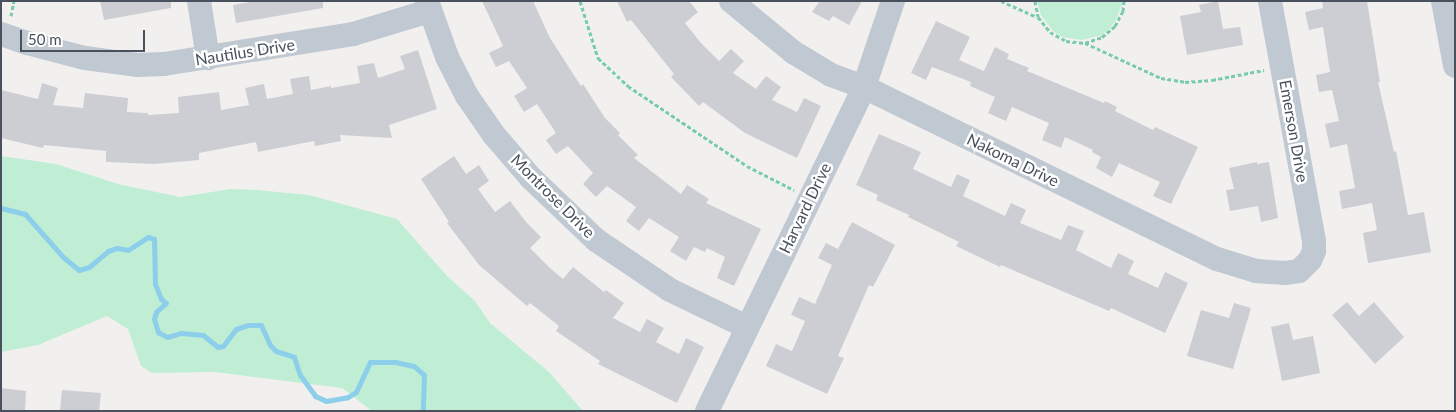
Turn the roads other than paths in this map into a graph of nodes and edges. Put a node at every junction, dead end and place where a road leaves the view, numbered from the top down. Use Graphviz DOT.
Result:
graph roads {
  1 [pos="199,1"];
  2 [pos="731,1"];
  3 [pos="894,1"];
  4 [pos="1270,1"];
  5 [pos="1443,1"];
  6 [pos="428,6"];
  7 [pos="5,27"];
  8 [pos="208,58"];
  9 [pos="1455,66"];
  10 [pos="864,88"];
  11 [pos="1310,260"];
  12 [pos="746,327"];
  13 [pos="707,411"];
  1 -- 8 [label="street"];
  2 -- 10 [label="street, Nakoma Drive"];
  3 -- 10 [label="street, Harvard Drive"];
  4 -- 11 [label="street, Emerson Drive"];
  5 -- 9 [label="street"];
  6 -- 8 [label="street, Nautilus Drive"];
  6 -- 12 [label="street, Montrose Drive"];
  7 -- 8 [label="street, Nautilus Drive"];
  10 -- 11 [label="street, Nakoma Drive"];
  10 -- 12 [label="street, Harvard Drive"];
  12 -- 13 [label="street, Harvard Drive"];
}
